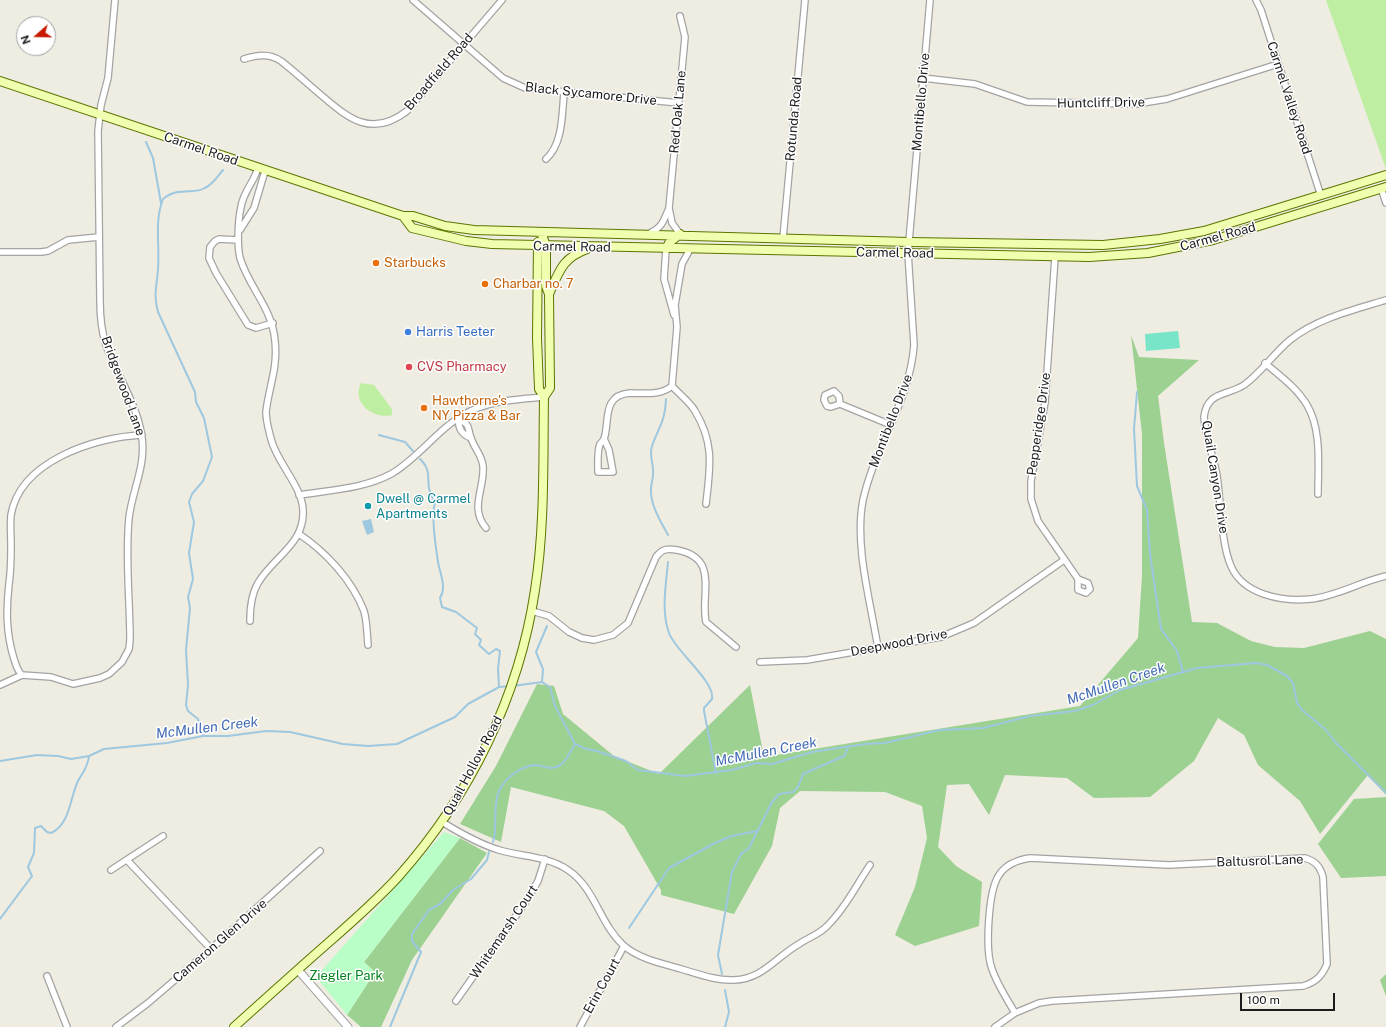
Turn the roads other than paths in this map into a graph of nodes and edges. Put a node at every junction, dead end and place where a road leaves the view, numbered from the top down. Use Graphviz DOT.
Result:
graph roads {
  1 [pos="115,0"];
  2 [pos="413,0"];
  3 [pos="502,0"];
  4 [pos="805,0"];
  5 [pos="930,0"];
  6 [pos="1256,0"];
  7 [pos="680,16"];
  8 [pos="464,44"];
  9 [pos="244,59"];
  10 [pos="1278,64"];
  11 [pos="923,78"];
  12 [pos="0,81"];
  13 [pos="564,93"];
  14 [pos="679,104"];
  15 [pos="100,115"];
  16 [pos="546,159"];
  17 [pos="262,170"];
  18 [pos="1386,175"];
  19 [pos="1383,188"];
  20 [pos="1321,196"];
  21 [pos="1386,203"];
  22 [pos="669,208"];
  23 [pos="403,216"];
  24 [pos="240,231"];
  25 [pos="541,232"];
  26 [pos="650,234"];
  27 [pos="680,234"];
  28 [pos="99,238"];
  29 [pos="783,238"];
  30 [pos="238,240"];
  31 [pos="908,242"];
  32 [pos="537,246"];
  33 [pos="546,246"];
  34 [pos="591,247"];
  35 [pos="666,249"];
  36 [pos="690,249"];
  37 [pos="0,252"];
  38 [pos="908,253"];
  39 [pos="1055,257"];
  40 [pos="549,294"];
  41 [pos="1386,300"];
  42 [pos="273,323"];
  43 [pos="677,327"];
  44 [pos="1265,363"];
  45 [pos="672,386"];
  46 [pos="544,397"];
  47 [pos="840,404"];
  48 [pos="458,420"];
  49 [pos="891,425"];
  50 [pos="142,435"];
  51 [pos="604,439"];
  52 [pos="1318,494"];
  53 [pos="299,495"];
  54 [pos="706,504"];
  55 [pos="486,528"];
  56 [pos="299,534"];
  57 [pos="1064,560"];
  58 [pos="1386,576"];
  59 [pos="1078,579"];
  60 [pos="532,611"];
  61 [pos="250,621"];
  62 [pos="368,645"];
  63 [pos="736,647"];
  64 [pos="878,648"];
  65 [pos="760,662"];
  66 [pos="22,675"];
  67 [pos="0,685"];
  68 [pos="442,822"];
  69 [pos="163,836"];
  70 [pos="320,851"];
  71 [pos="546,859"];
  72 [pos="126,860"];
  73 [pos="870,864"];
  74 [pos="111,870"];
  75 [pos="624,946"];
  76 [pos="211,949"];
  77 [pos="298,970"];
  78 [pos="47,976"];
  79 [pos="456,1001"];
  80 [pos="1015,1013"];
  81 [pos="67,1027"];
  82 [pos="116,1027"];
  83 [pos="234,1027"];
  84 [pos="348,1027"];
  85 [pos="580,1027"];
  86 [pos="995,1027"];
  1 -- 15 [label="street, Bridgewood Lane"];
  2 -- 8 [label="street, Black Sycamore Drive"];
  3 -- 8 [label="street, Broadfield Road"];
  4 -- 29 [label="street, Rotunda Road"];
  5 -- 11 [label="street, Montibello Drive"];
  6 -- 10 [label="street, Carmel Valley Road"];
  7 -- 14 [label="street, Red Oak Lane"];
  8 -- 9 [label="street, Broadfield Road"];
  8 -- 13 [label="street, Black Sycamore Drive"];
  10 -- 11 [label="street, Huntcliff Drive"];
  10 -- 20 [label="street, Carmel Valley Road"];
  11 -- 31 [label="street, Montibello Drive"];
  12 -- 15 [label="main road, Carmel Road"];
  13 -- 14 [label="street, Black Sycamore Drive"];
  13 -- 16 [label="street"];
  14 -- 22 [label="street, Red Oak Lane"];
  15 -- 17 [label="main road, Carmel Road"];
  15 -- 28 [label="street, Bridgewood Lane"];
  17 -- 23 [label="main road, Carmel Road"];
  17 -- 24 [label="street"];
  17 -- 24 [label="street"];
  18 -- 20 [label="main road, Carmel Road"];
  19 -- 21 [label="street"];
  19 -- 39 [label="main road, Carmel Road"];
  20 -- 31 [label="main road, Carmel Road"];
  22 -- 26 [label="street, Red Oak Lane"];
  22 -- 27 [label="street, Red Oak Lane"];
  23 -- 25 [label="main road, Carmel Road"];
  23 -- 32 [label="main road, Carmel Road"];
  24 -- 30 [label="street"];
  25 -- 26 [label="main road, Carmel Road"];
  25 -- 32 [label="main road, Quail Hollow Road"];
  25 -- 33 [label="main road, Quail Hollow Road"];
  26 -- 27 [label="main road, Carmel Road"];
  27 -- 29 [label="main road, Carmel Road"];
  27 -- 35 [label="main road"];
  28 -- 37 [label="street"];
  28 -- 50 [label="street, Bridgewood Lane"];
  29 -- 31 [label="main road, Carmel Road"];
  30 -- 42 [label="street"];
  30 -- 42 [label="street"];
  31 -- 38 [label="street, Montibello Drive"];
  32 -- 33 [label="main road, Carmel Road"];
  32 -- 46 [label="main road, Quail Hollow Road"];
  33 -- 34 [label="main road, Carmel Road"];
  33 -- 40 [label="main road, Quail Hollow Road"];
  34 -- 35 [label="main road, Carmel Road"];
  34 -- 40 [label="main road"];
  35 -- 36 [label="main road, Carmel Road"];
  35 -- 43 [label="street"];
  36 -- 38 [label="main road, Carmel Road"];
  36 -- 43 [label="street"];
  38 -- 39 [label="main road, Carmel Road"];
  38 -- 49 [label="street, Montibello Drive"];
  39 -- 57 [label="street, Pepperidge Drive"];
  40 -- 46 [label="main road, Quail Hollow Road"];
  41 -- 44 [label="street, Quail Canyon Drive"];
  42 -- 53 [label="street"];
  43 -- 45 [label="street"];
  44 -- 52 [label="street"];
  44 -- 58 [label="street, Quail Canyon Drive"];
  45 -- 51 [label="street"];
  45 -- 54 [label="street"];
  46 -- 48 [label="street"];
  46 -- 60 [label="main road, Quail Hollow Road"];
  47 -- 49 [label="street"];
  48 -- 53 [label="street"];
  48 -- 55 [label="street"];
  49 -- 64 [label="street, Montibello Drive"];
  50 -- 66 [label="street"];
  50 -- 66 [label="street, Bridgewood Lane"];
  51 -- 51 [label="street"];
  53 -- 56 [label="street"];
  56 -- 61 [label="street"];
  56 -- 62 [label="street"];
  57 -- 59 [label="street, Pepperidge Drive"];
  57 -- 64 [label="street, Deepwood Drive"];
  60 -- 63 [label="street"];
  60 -- 68 [label="main road, Quail Hollow Road"];
  64 -- 65 [label="street, Deepwood Drive"];
  66 -- 67 [label="street, Bridgewood Lane"];
  68 -- 71 [label="street"];
  68 -- 77 [label="main road, Quail Hollow Road"];
  69 -- 72 [label="street"];
  70 -- 76 [label="street, Cameron Glen Drive"];
  71 -- 75 [label="street"];
  71 -- 79 [label="street, Whitemarsh Court"];
  72 -- 74 [label="street"];
  72 -- 76 [label="street"];
  73 -- 75 [label="street"];
  75 -- 85 [label="street, Erin Court"];
  76 -- 82 [label="street, Cameron Glen Drive"];
  77 -- 83 [label="main road, Quail Hollow Road"];
  77 -- 84 [label="street"];
  78 -- 81 [label="street"];
  80 -- 80 [label="street, Baltusrol Lane"];
  80 -- 86 [label="street, Baltusrol Lane"];
}
